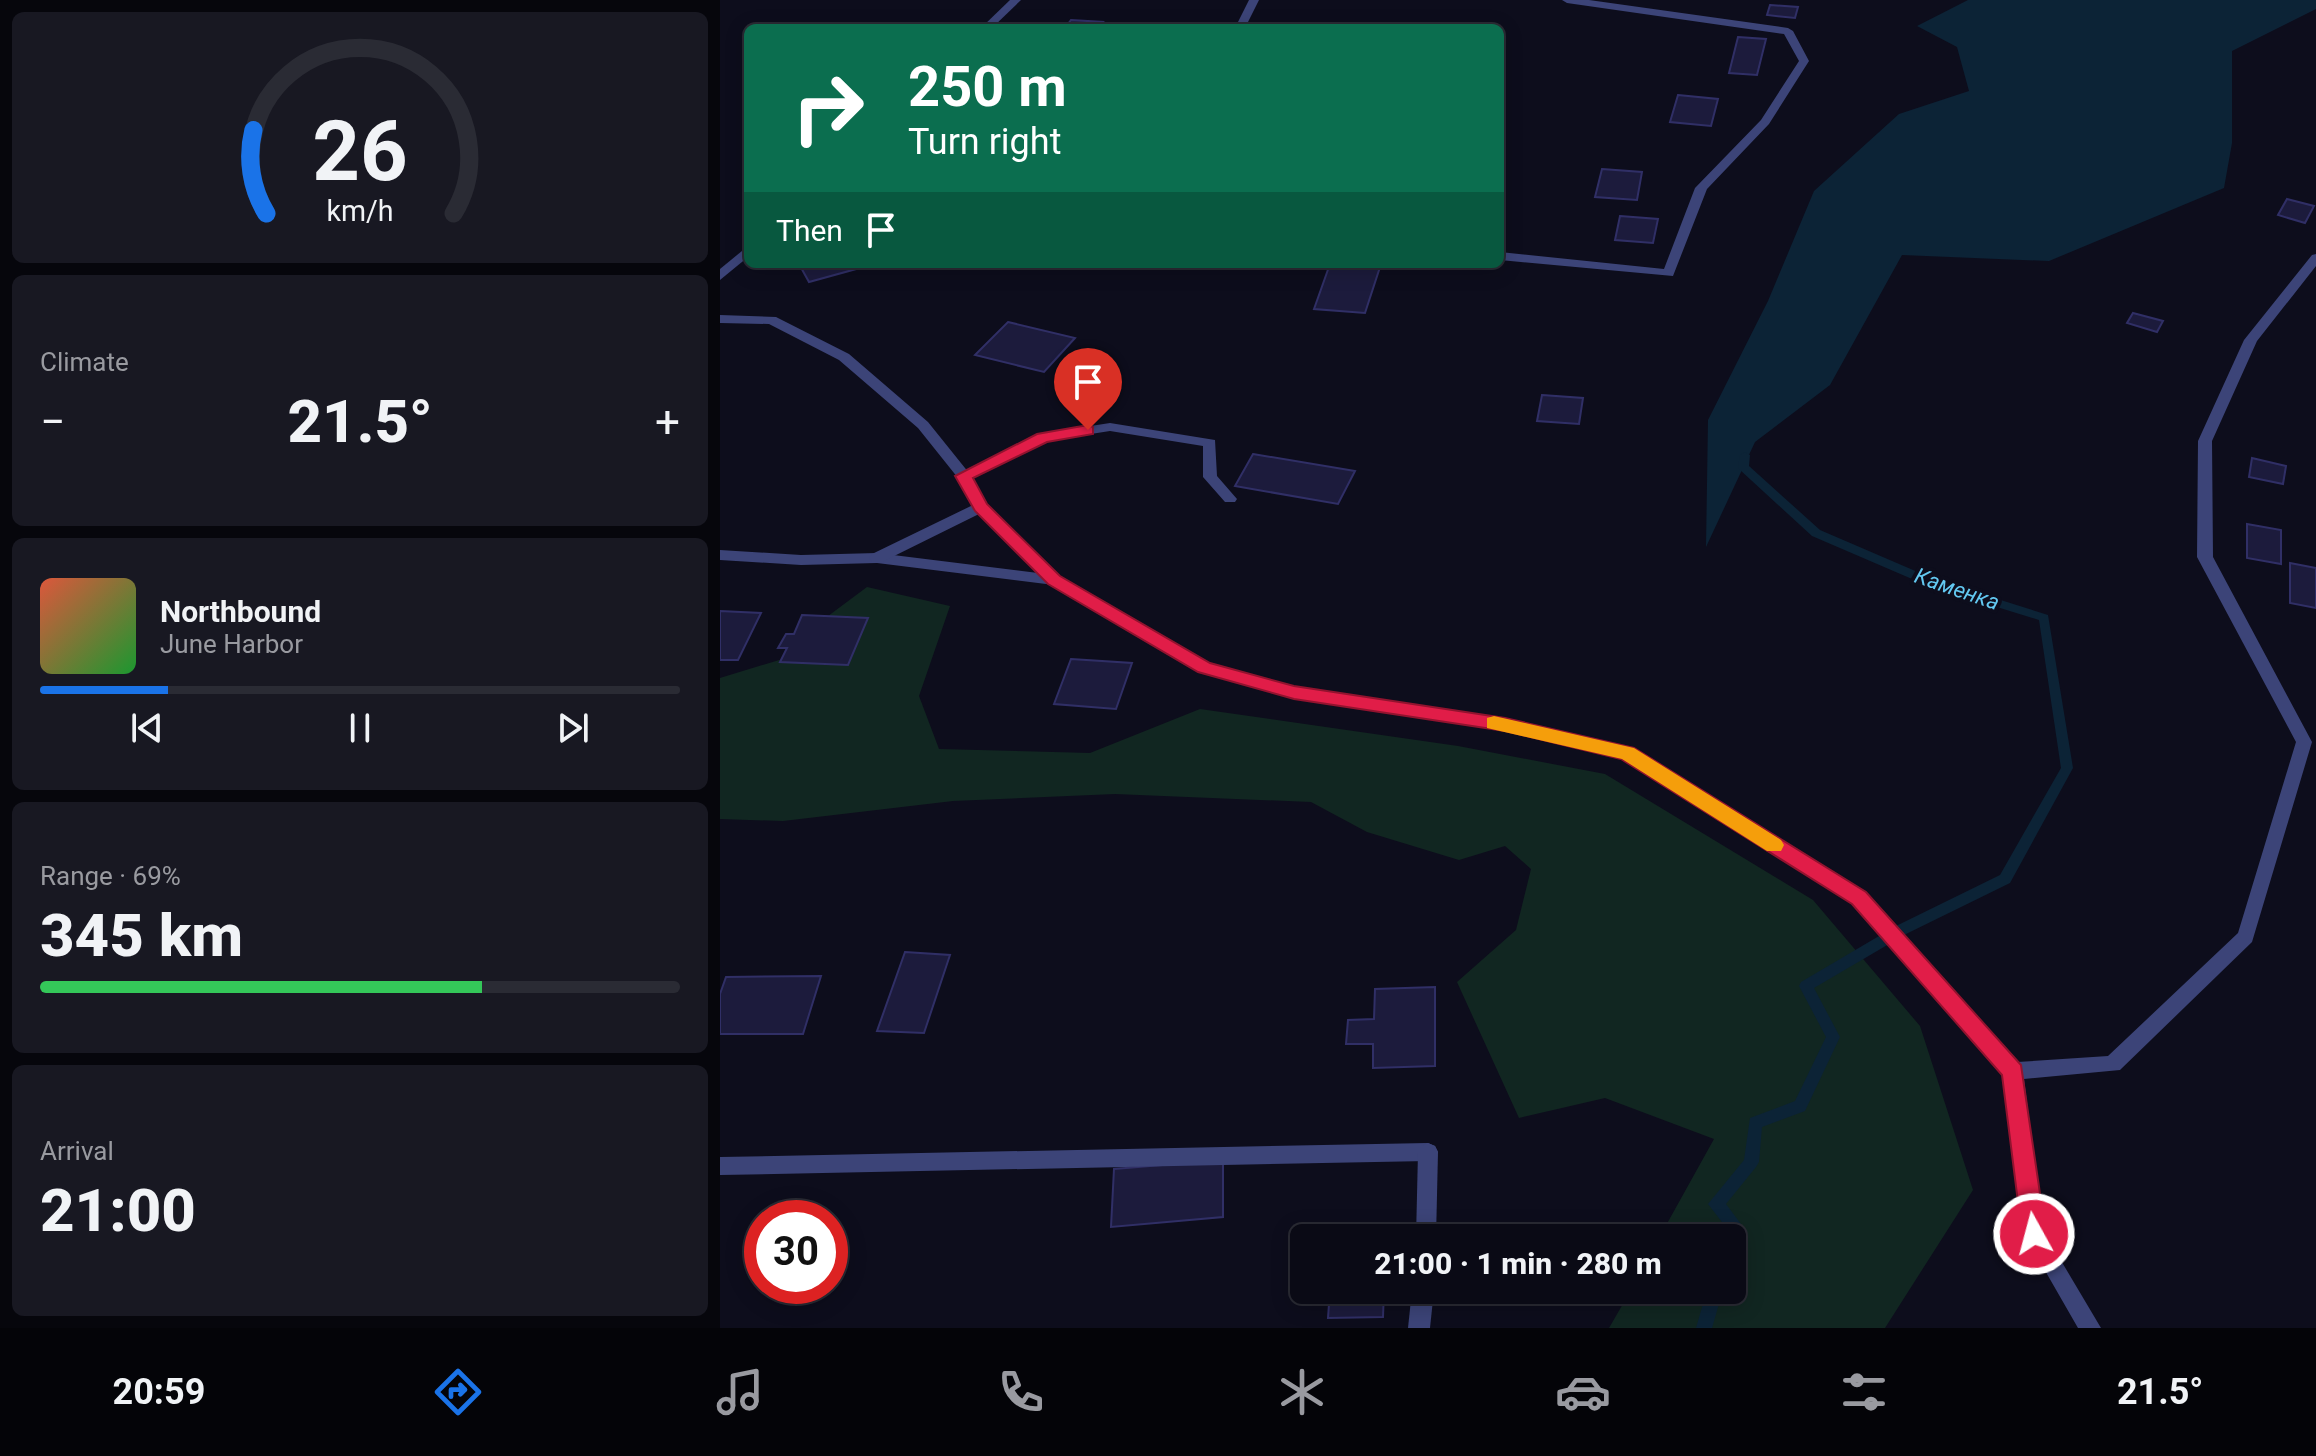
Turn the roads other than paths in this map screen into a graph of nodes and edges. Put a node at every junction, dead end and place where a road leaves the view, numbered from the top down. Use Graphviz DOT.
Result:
graph roads {
  1 [pos="1016,0"];
  2 [pos="1254,0"];
  3 [pos="1567,0"];
  4 [pos="990,24"];
  5 [pos="1242,24"];
  6 [pos="744,254"];
  7 [pos="1504,256"];
  8 [pos="2316,258"];
  9 [pos="720,276"];
  10 [pos="720,319"];
  11 [pos="964,476"];
  12 [pos="1230,499"];
  13 [pos="981,507"];
  14 [pos="720,555"];
  15 [pos="877,558"];
  16 [pos="1054,580"];
  17 [pos="2013,1071"];
  18 [pos="720,1166"];
  19 [pos="1426,1224"];
  20 [pos="1422,1304"];
  21 [pos="1419,1328"];
  22 [pos="2090,1328"];
  1 -- 4 [label="street"];
  2 -- 5 [label="street"];
  3 -- 7 [label="street"];
  6 -- 9 [label="street"];
  8 -- 17 [label="street"];
  10 -- 11 [label="street"];
  11 -- 12 [label="street"];
  11 -- 13 [label="street"];
  13 -- 15 [label="street"];
  13 -- 16 [label="street"];
  14 -- 15 [label="street"];
  15 -- 16 [label="street"];
  16 -- 17 [label="street"];
  17 -- 22 [label="street"];
  18 -- 19 [label="street"];
  20 -- 21 [label="street"];
}
